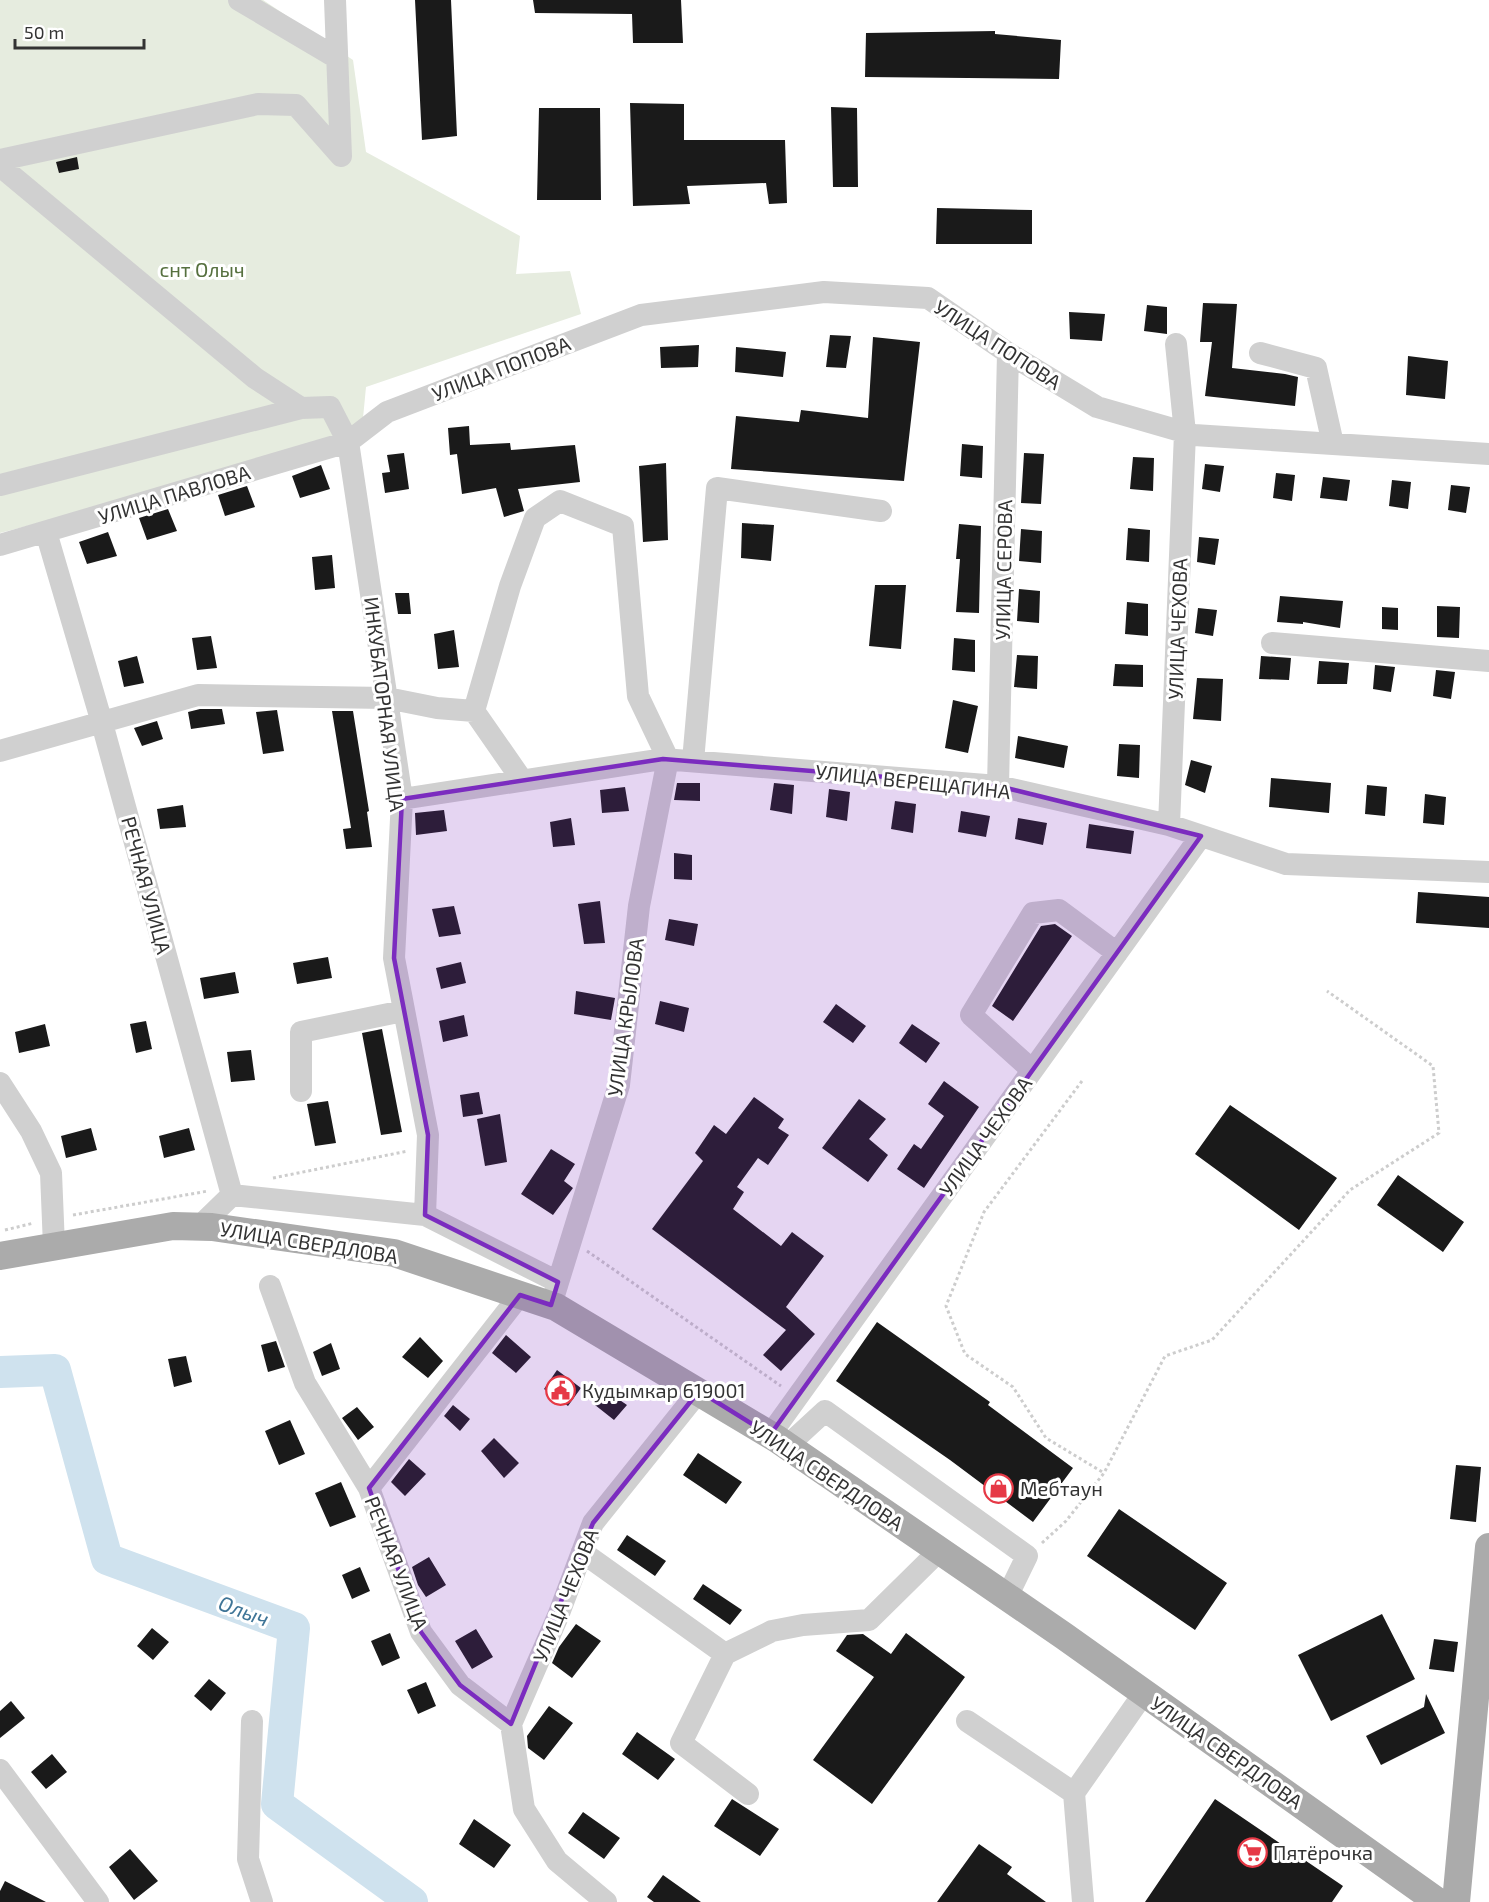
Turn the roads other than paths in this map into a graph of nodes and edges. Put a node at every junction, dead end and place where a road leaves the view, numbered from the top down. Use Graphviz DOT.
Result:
graph roads {
  1 [pos="239,0"];
  2 [pos="335,0"];
  3 [pos="337,58"];
  4 [pos="0,160"];
  5 [pos="0,166"];
  6 [pos="1176,344"];
  7 [pos="1008,353"];
  8 [pos="1260,353"];
  9 [pos="301,408"];
  10 [pos="1185,433"];
  11 [pos="348,442"];
  12 [pos="1333,444"];
  13 [pos="1489,454"];
  14 [pos="0,485"];
  15 [pos="881,511"];
  16 [pos="46,532"];
  17 [pos="0,545"];
  18 [pos="1272,643"];
  19 [pos="1489,661"];
  20 [pos="387,698"];
  21 [pos="474,711"];
  22 [pos="102,722"];
  23 [pos="0,751"];
  24 [pos="668,759"];
  25 [pos="693,761"];
  26 [pos="522,780"];
  27 [pos="998,786"];
  28 [pos="402,799"];
  29 [pos="1169,825"];
  30 [pos="1201,836"];
  31 [pos="1489,872"];
  32 [pos="1117,953"];
  33 [pos="403,1011"];
  34 [pos="1032,1070"];
  35 [pos="0,1083"];
  36 [pos="301,1091"];
  37 [pos="232,1195"];
  38 [pos="425,1215"];
  39 [pos="199,1227"];
  40 [pos="54,1246"];
  41 [pos="0,1256"];
  42 [pos="270,1286"];
  43 [pos="555,1294"];
  44 [pos="520,1295"];
  45 [pos="699,1391"];
  46 [pos="779,1441"];
  47 [pos="369,1488"];
  48 [pos="1489,1547"];
  49 [pos="939,1551"];
  50 [pos="582,1552"];
  51 [pos="1007,1597"];
  52 [pos="725,1654"];
  53 [pos="1144,1693"];
  54 [pos="252,1721"];
  55 [pos="967,1721"];
  56 [pos="511,1724"];
  57 [pos="0,1770"];
  58 [pos="1074,1793"];
  59 [pos="748,1794"];
  60 [pos="98,1902"];
  61 [pos="262,1902"];
  62 [pos="606,1902"];
  63 [pos="1083,1902"];
  64 [pos="1438,1902"];
  65 [pos="1456,1902"];
  1 -- 3 [label="street"];
  2 -- 3 [label="street"];
  3 -- 4 [label="street"];
  5 -- 9 [label="street"];
  6 -- 10 [label="street, УЛИЦА ЧЕХОВА"];
  7 -- 10 [label="street, УЛИЦА ПОПОВА"];
  7 -- 11 [label="street, УЛИЦА ПОПОВА"];
  7 -- 27 [label="street, УЛИЦА СЕРОВА"];
  8 -- 12 [label="street"];
  9 -- 11 [label="street, ИНКУБАТОРНАЯ УЛИЦА"];
  9 -- 14 [label="street"];
  10 -- 12 [label="street, УЛИЦА ПОПОВА"];
  10 -- 29 [label="street, УЛИЦА ЧЕХОВА"];
  11 -- 16 [label="street, УЛИЦА ПАВЛОВА"];
  11 -- 20 [label="street, ИНКУБАТОРНАЯ УЛИЦА"];
  12 -- 13 [label="street, УЛИЦА ПОПОВА"];
  15 -- 25 [label="street"];
  16 -- 17 [label="street, УЛИЦА ПАВЛОВА"];
  16 -- 22 [label="street, РЕЧНАЯ УЛИЦА"];
  18 -- 19 [label="street"];
  20 -- 21 [label="street"];
  20 -- 22 [label="street"];
  20 -- 28 [label="street, ИНКУБАТОРНАЯ УЛИЦА"];
  21 -- 24 [label="street"];
  21 -- 26 [label="street"];
  22 -- 23 [label="street"];
  22 -- 37 [label="street, РЕЧНАЯ УЛИЦА"];
  24 -- 25 [label="street, УЛИЦА ВЕРЕЩАГИНА"];
  24 -- 26 [label="street, УЛИЦА ВЕРЕЩАГИНА"];
  24 -- 43 [label="street, УЛИЦА КРЫЛОВА"];
  25 -- 27 [label="street, УЛИЦА ВЕРЕЩАГИНА"];
  26 -- 28 [label="street, УЛИЦА ВЕРЕЩАГИНА"];
  27 -- 29 [label="street, УЛИЦА ВЕРЕЩАГИНА"];
  28 -- 33 [label="street, ИНКУБАТОРНАЯ УЛИЦА"];
  29 -- 30 [label="street, УЛИЦА ВЕРЕЩАГИНА"];
  30 -- 31 [label="street, УЛИЦА ВЕРЕЩАГИНА"];
  30 -- 32 [label="street, УЛИЦА ЧЕХОВА"];
  32 -- 34 [label="street, УЛИЦА ЧЕХОВА"];
  32 -- 34 [label="street"];
  33 -- 36 [label="street"];
  33 -- 38 [label="street, ИНКУБАТОРНАЯ УЛИЦА"];
  34 -- 46 [label="street, УЛИЦА ЧЕХОВА"];
  35 -- 40 [label="street"];
  37 -- 38 [label="street"];
  37 -- 39 [label="street"];
  38 -- 43 [label="street"];
  39 -- 40 [label="main road, УЛИЦА СВЕРДЛОВА"];
  39 -- 44 [label="main road, УЛИЦА СВЕРДЛОВА"];
  40 -- 41 [label="main road, УЛИЦА СВЕРДЛОВА"];
  42 -- 47 [label="street, РЕЧНАЯ УЛИЦА"];
  43 -- 44 [label="main road, УЛИЦА СВЕРДЛОВА"];
  43 -- 45 [label="main road, УЛИЦА СВЕРДЛОВА"];
  44 -- 47 [label="street"];
  45 -- 46 [label="main road, УЛИЦА СВЕРДЛОВА"];
  45 -- 50 [label="street, УЛИЦА ЧЕХОВА"];
  46 -- 49 [label="main road, УЛИЦА СВЕРДЛОВА"];
  46 -- 51 [label="street"];
  47 -- 56 [label="street, РЕЧНАЯ УЛИЦА"];
  48 -- 65 [label="main road"];
  49 -- 51 [label="main road, УЛИЦА СВЕРДЛОВА"];
  49 -- 52 [label="street"];
  50 -- 52 [label="street"];
  50 -- 56 [label="street, УЛИЦА ЧЕХОВА"];
  51 -- 53 [label="main road, УЛИЦА СВЕРДЛОВА"];
  52 -- 59 [label="street"];
  53 -- 58 [label="street"];
  53 -- 64 [label="main road, УЛИЦА СВЕРДЛОВА"];
  54 -- 61 [label="street"];
  55 -- 58 [label="street"];
  56 -- 62 [label="street"];
  57 -- 60 [label="street"];
  58 -- 63 [label="street"];
}
